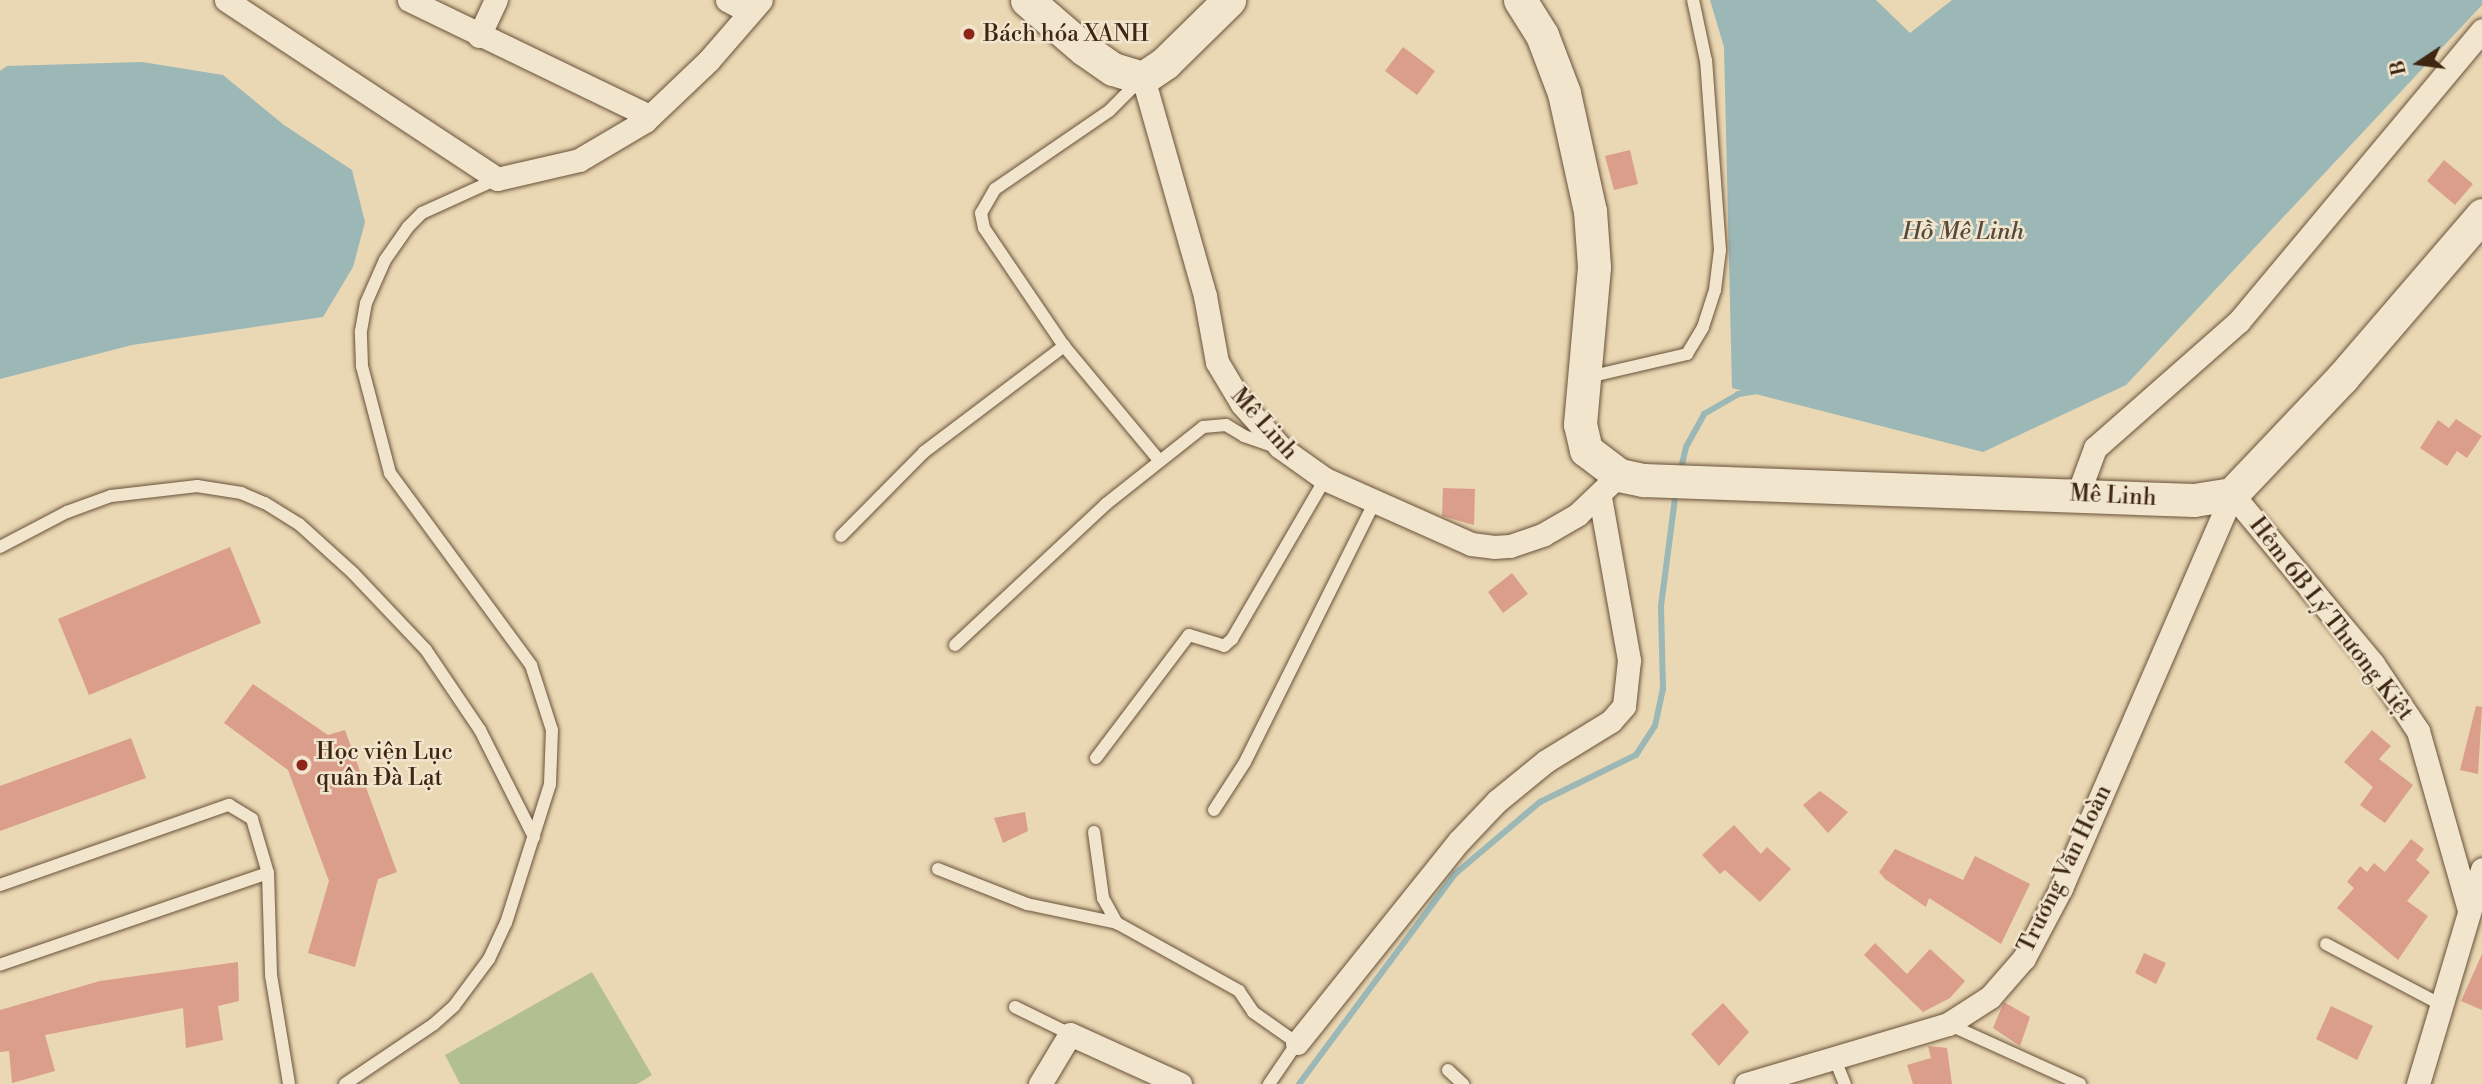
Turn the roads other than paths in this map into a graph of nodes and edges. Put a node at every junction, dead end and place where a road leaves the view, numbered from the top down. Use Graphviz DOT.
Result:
graph roads {
  1 [pos="226,0"];
  2 [pos="409,0"];
  3 [pos="496,0"];
  4 [pos="727,0"];
  5 [pos="1027,0"];
  6 [pos="1229,0"];
  7 [pos="1520,0"];
  8 [pos="1693,0"];
  9 [pos="755,6"];
  10 [pos="2482,30"];
  11 [pos="479,36"];
  12 [pos="1143,78"];
  13 [pos="649,116"];
  14 [pos="497,179"];
  15 [pos="2482,215"];
  16 [pos="1064,346"];
  17 [pos="1584,378"];
  18 [pos="1280,447"];
  19 [pos="1158,459"];
  20 [pos="1325,479"];
  21 [pos="1621,484"];
  22 [pos="2078,494"];
  23 [pos="2232,494"];
  24 [pos="1375,502"];
  25 [pos="841,536"];
  26 [pos="0,547"];
  27 [pos="956,645"];
  28 [pos="1096,758"];
  29 [pos="1214,810"];
  30 [pos="1094,832"];
  31 [pos="534,837"];
  32 [pos="938,869"];
  33 [pos="2482,869"];
  34 [pos="268,873"];
  35 [pos="0,885"];
  36 [pos="2469,910"];
  37 [pos="1118,923"];
  38 [pos="2326,944"];
  39 [pos="0,965"];
  40 [pos="2440,1004"];
  41 [pos="1015,1007"];
  42 [pos="1948,1024"];
  43 [pos="1070,1034"];
  44 [pos="1297,1043"];
  45 [pos="1834,1057"];
  46 [pos="1448,1070"];
  47 [pos="289,1084"];
  48 [pos="345,1084"];
  49 [pos="1040,1084"];
  50 [pos="1180,1084"];
  51 [pos="1269,1084"];
  52 [pos="1464,1084"];
  53 [pos="1746,1084"];
  54 [pos="1845,1084"];
  55 [pos="2080,1084"];
  56 [pos="2418,1084"];
  1 -- 14 [label="street"];
  2 -- 11 [label="street"];
  3 -- 11 [label="street"];
  4 -- 9 [label="street"];
  5 -- 12 [label="street"];
  6 -- 12 [label="street"];
  7 -- 17 [label="street"];
  8 -- 17 [label="lane"];
  9 -- 13 [label="street"];
  10 -- 22 [label="street"];
  11 -- 13 [label="street"];
  12 -- 16 [label="lane"];
  12 -- 18 [label="street, Mê Linh"];
  13 -- 14 [label="street"];
  14 -- 31 [label="lane"];
  15 -- 23 [label="street"];
  16 -- 19 [label="lane"];
  16 -- 25 [label="lane"];
  17 -- 21 [label="street"];
  18 -- 19 [label="lane"];
  18 -- 20 [label="street, Mê Linh"];
  19 -- 27 [label="lane"];
  20 -- 24 [label="street, Mê Linh"];
  20 -- 28 [label="lane"];
  21 -- 22 [label="street, Mê Linh"];
  21 -- 24 [label="street, Mê Linh"];
  21 -- 44 [label="street"];
  22 -- 23 [label="street, Mê Linh"];
  23 -- 36 [label="street, Hẻm 6B Lý Thương Kiệt"];
  23 -- 42 [label="street, Trương Văn Hoàn"];
  24 -- 29 [label="lane"];
  26 -- 31 [label="lane"];
  30 -- 37 [label="lane"];
  31 -- 48 [label="lane"];
  32 -- 37 [label="lane"];
  33 -- 36 [label="street"];
  34 -- 35 [label="lane"];
  34 -- 39 [label="lane"];
  34 -- 47 [label="lane"];
  36 -- 40 [label="street"];
  37 -- 44 [label="lane"];
  38 -- 40 [label="lane"];
  40 -- 56 [label="street"];
  41 -- 43 [label="lane"];
  42 -- 45 [label="street, Trương Văn Hoàn"];
  42 -- 55 [label="lane"];
  43 -- 49 [label="street"];
  43 -- 50 [label="street"];
  44 -- 51 [label="lane"];
  45 -- 53 [label="street, Trương Văn Hoàn"];
  45 -- 54 [label="lane"];
  46 -- 52 [label="lane"];
}
